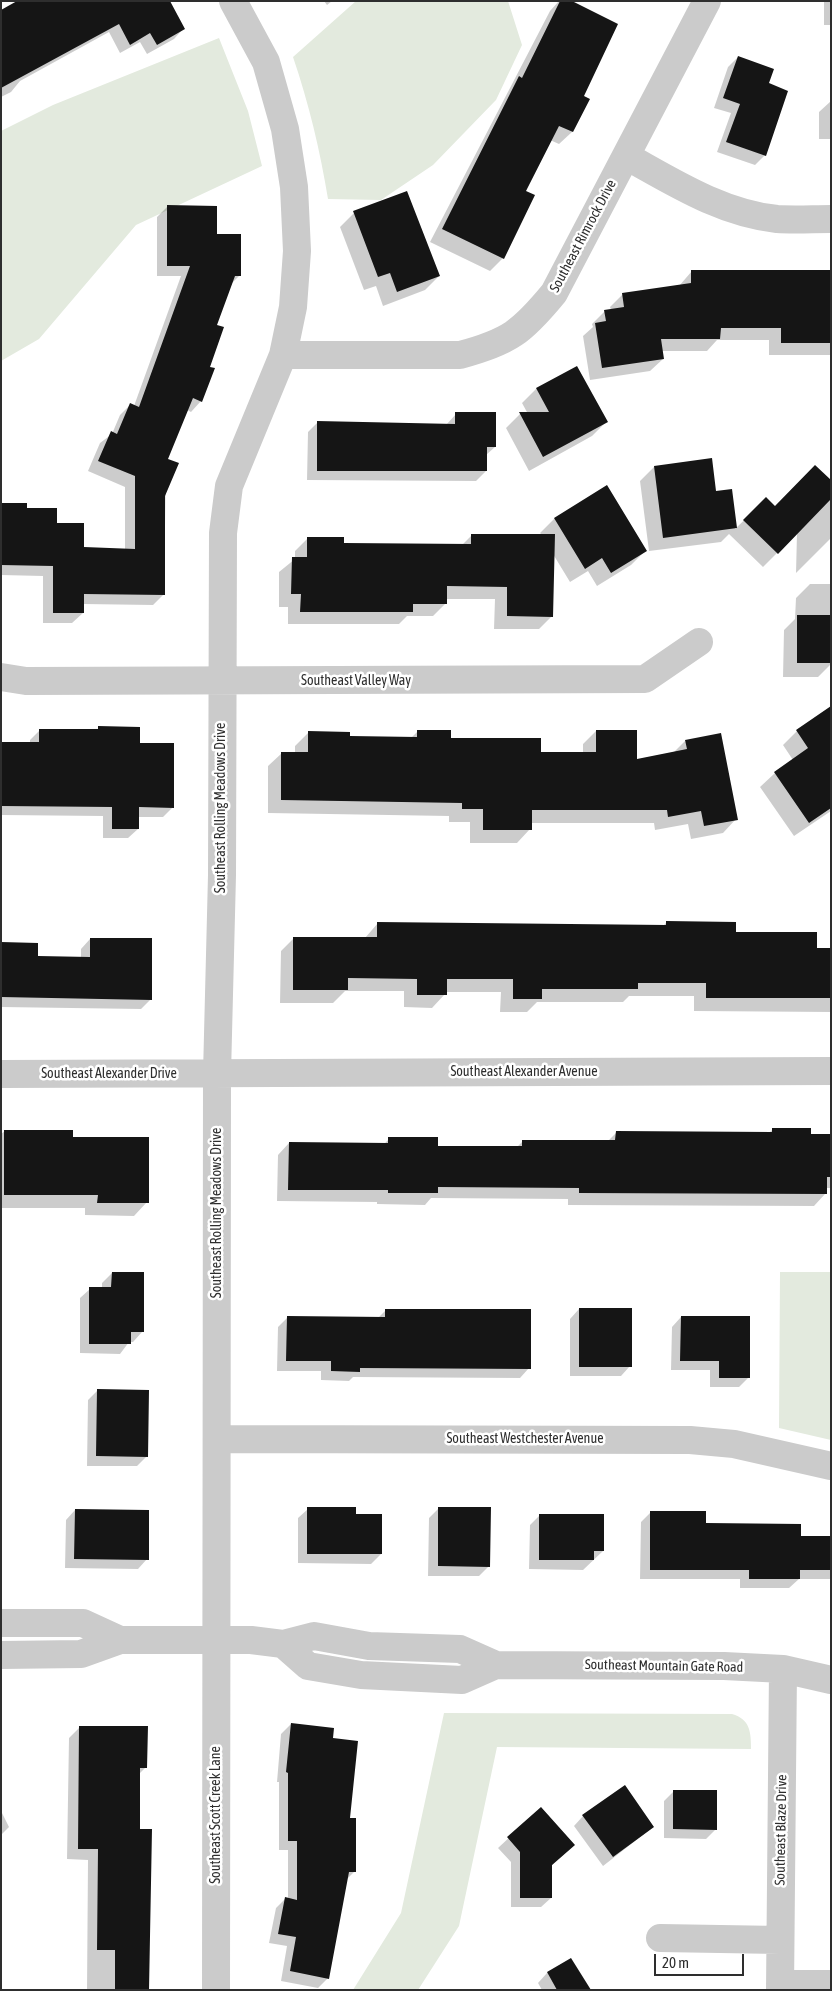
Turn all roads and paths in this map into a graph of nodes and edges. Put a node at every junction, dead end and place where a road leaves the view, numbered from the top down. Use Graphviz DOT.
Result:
graph roads {
  1 [pos="233,1"];
  2 [pos="708,1"];
  3 [pos="626,156"];
  4 [pos="831,219"];
  5 [pos="283,356"];
  6 [pos="699,642"];
  7 [pos="1,677"];
  8 [pos="222,682"];
  9 [pos="831,1071"];
  10 [pos="1,1074"];
  11 [pos="217,1074"];
  12 [pos="216,1439"];
  13 [pos="831,1466"];
  14 [pos="1,1623"];
  15 [pos="120,1640"];
  16 [pos="216,1640"];
  17 [pos="1,1655"];
  18 [pos="783,1669"];
  19 [pos="831,1680"];
  20 [pos="660,1938"];
  21 [pos="780,1940"];
  22 [pos="831,1984"];
  23 [pos="780,1987"];
  24 [pos="216,1990"];
  1 -- 5 [label="street, Southeast Rolling Meadows Drive"];
  2 -- 3 [label="street, Southeast Rimrock Drive"];
  3 -- 4 [label="street"];
  3 -- 5 [label="street, Southeast Rimrock Drive"];
  5 -- 8 [label="street, Southeast Rolling Meadows Drive"];
  6 -- 8 [label="street, Southeast Valley Way"];
  7 -- 8 [label="street, Southeast Valley Way"];
  8 -- 11 [label="street, Southeast Rolling Meadows Drive"];
  9 -- 11 [label="street, Southeast Alexander Avenue"];
  10 -- 11 [label="street, Southeast Alexander Drive"];
  11 -- 12 [label="street, Southeast Rolling Meadows Drive"];
  12 -- 13 [label="street, Southeast Westchester Avenue"];
  12 -- 16 [label="street, Southeast Rolling Meadows Drive"];
  14 -- 15 [label="street, Southeast Mountain Gate Road"];
  15 -- 16 [label="street, Southeast Mountain Gate Road"];
  15 -- 17 [label="street, Southeast Mountain Gate Road"];
  16 -- 18 [label="street, Southeast Mountain Gate Road"];
  16 -- 24 [label="street, Southeast Scott Creek Lane"];
  18 -- 19 [label="street, Southeast Mountain Gate Road"];
  18 -- 21 [label="street, Southeast Blaze Drive"];
  20 -- 21 [label="street"];
  21 -- 23 [label="street, Southeast Blaze Drive"];
  22 -- 23 [label="street"];
}
